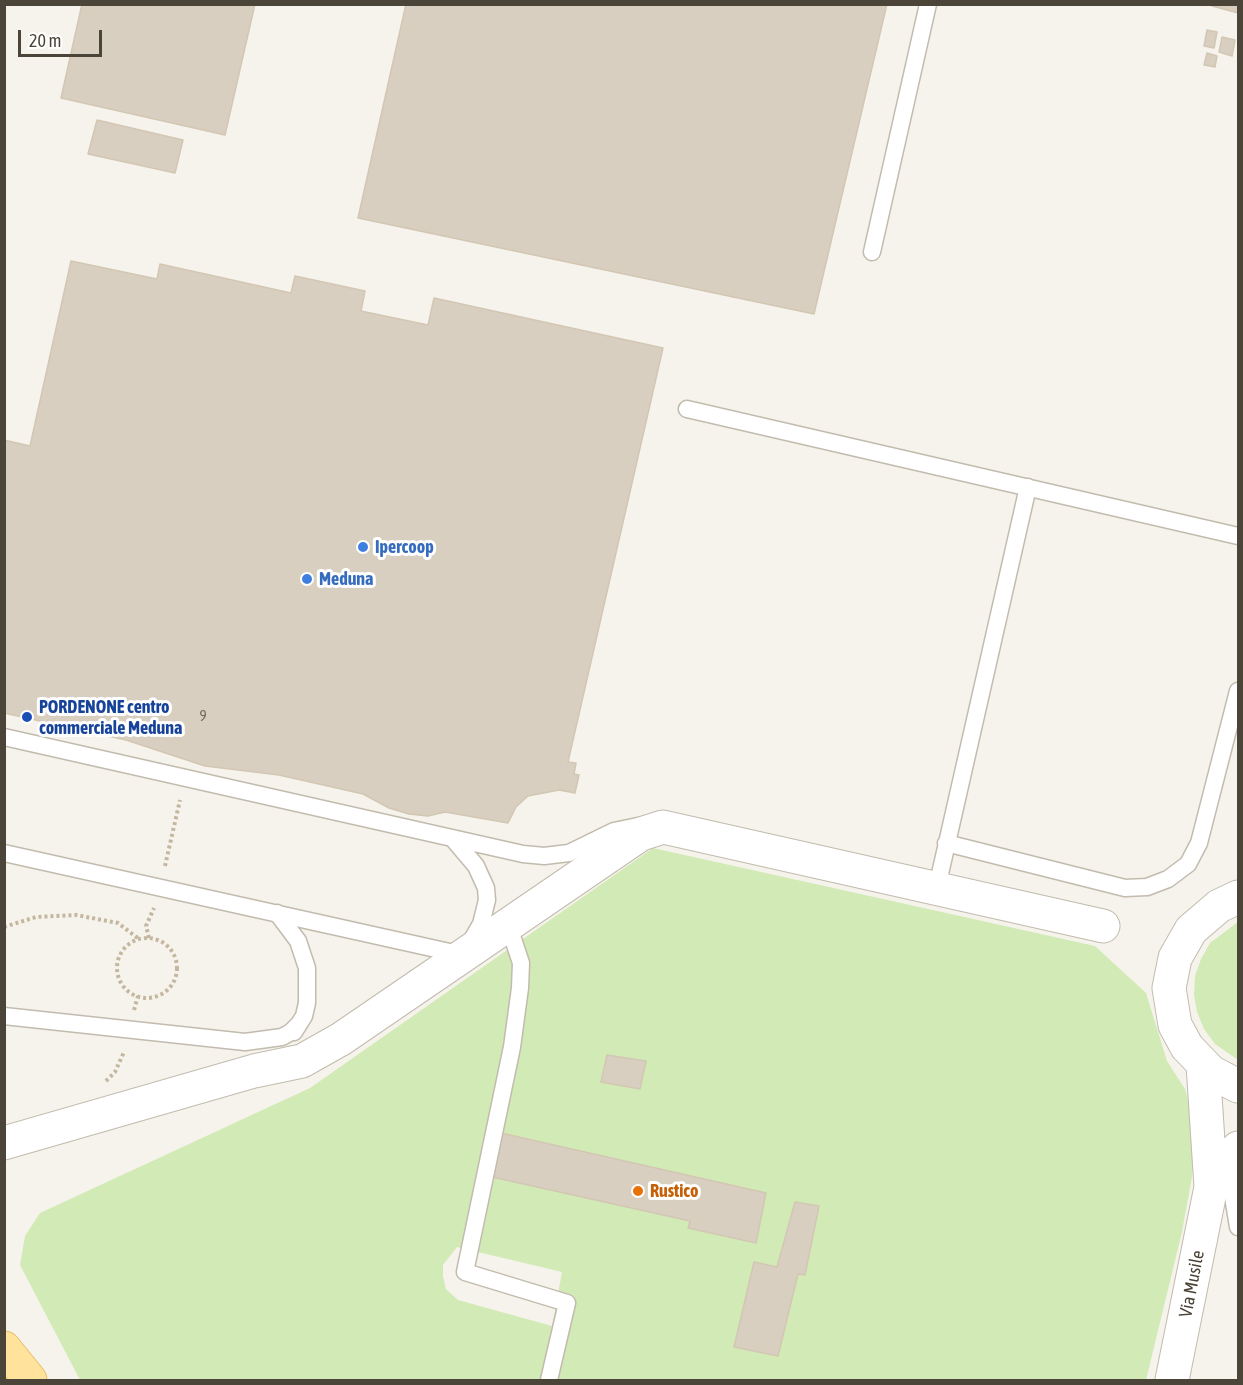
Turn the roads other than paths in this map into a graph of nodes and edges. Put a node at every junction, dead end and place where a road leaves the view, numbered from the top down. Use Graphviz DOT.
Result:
graph roads {
  1 [pos="928,4"];
  2 [pos="872,252"];
  3 [pos="687,409"];
  4 [pos="1028,488"];
  5 [pos="1239,536"];
  6 [pos="1239,691"];
  7 [pos="4,737"];
  8 [pos="663,827"];
  9 [pos="454,840"];
  10 [pos="946,843"];
  11 [pos="4,853"];
  12 [pos="936,887"];
  13 [pos="1239,897"];
  14 [pos="277,913"];
  15 [pos="508,924"];
  16 [pos="1103,926"];
  17 [pos="463,955"];
  18 [pos="4,1016"];
  19 [pos="299,1024"];
  20 [pos="1203,1065"];
  21 [pos="254,1071"];
  22 [pos="1239,1086"];
  23 [pos="4,1143"];
  24 [pos="1226,1166"];
  25 [pos="1239,1227"];
  26 [pos="4,1348"];
  27 [pos="4,1365"];
  28 [pos="13,1380"];
  29 [pos="30,1380"];
  30 [pos="549,1380"];
  31 [pos="1172,1380"];
  1 -- 2 [label="lane"];
  3 -- 4 [label="lane"];
  4 -- 5 [label="lane"];
  4 -- 10 [label="lane"];
  6 -- 10 [label="lane"];
  7 -- 9 [label="lane"];
  8 -- 9 [label="lane"];
  8 -- 12 [label="street"];
  8 -- 15 [label="street"];
  9 -- 17 [label="lane"];
  10 -- 12 [label="lane"];
  11 -- 14 [label="lane"];
  12 -- 16 [label="street"];
  13 -- 20 [label="street"];
  14 -- 17 [label="lane"];
  14 -- 19 [label="lane"];
  15 -- 17 [label="street"];
  15 -- 30 [label="lane"];
  17 -- 21 [label="street"];
  18 -- 19 [label="lane"];
  19 -- 21 [label="lane"];
  20 -- 22 [label="street"];
  20 -- 24 [label="street, Via Musile"];
  21 -- 23 [label="street"];
  24 -- 25 [label="lane"];
  24 -- 31 [label="street, Via Musile"];
  26 -- 29 [label="main road"];
  27 -- 28 [label="main road"];
}
